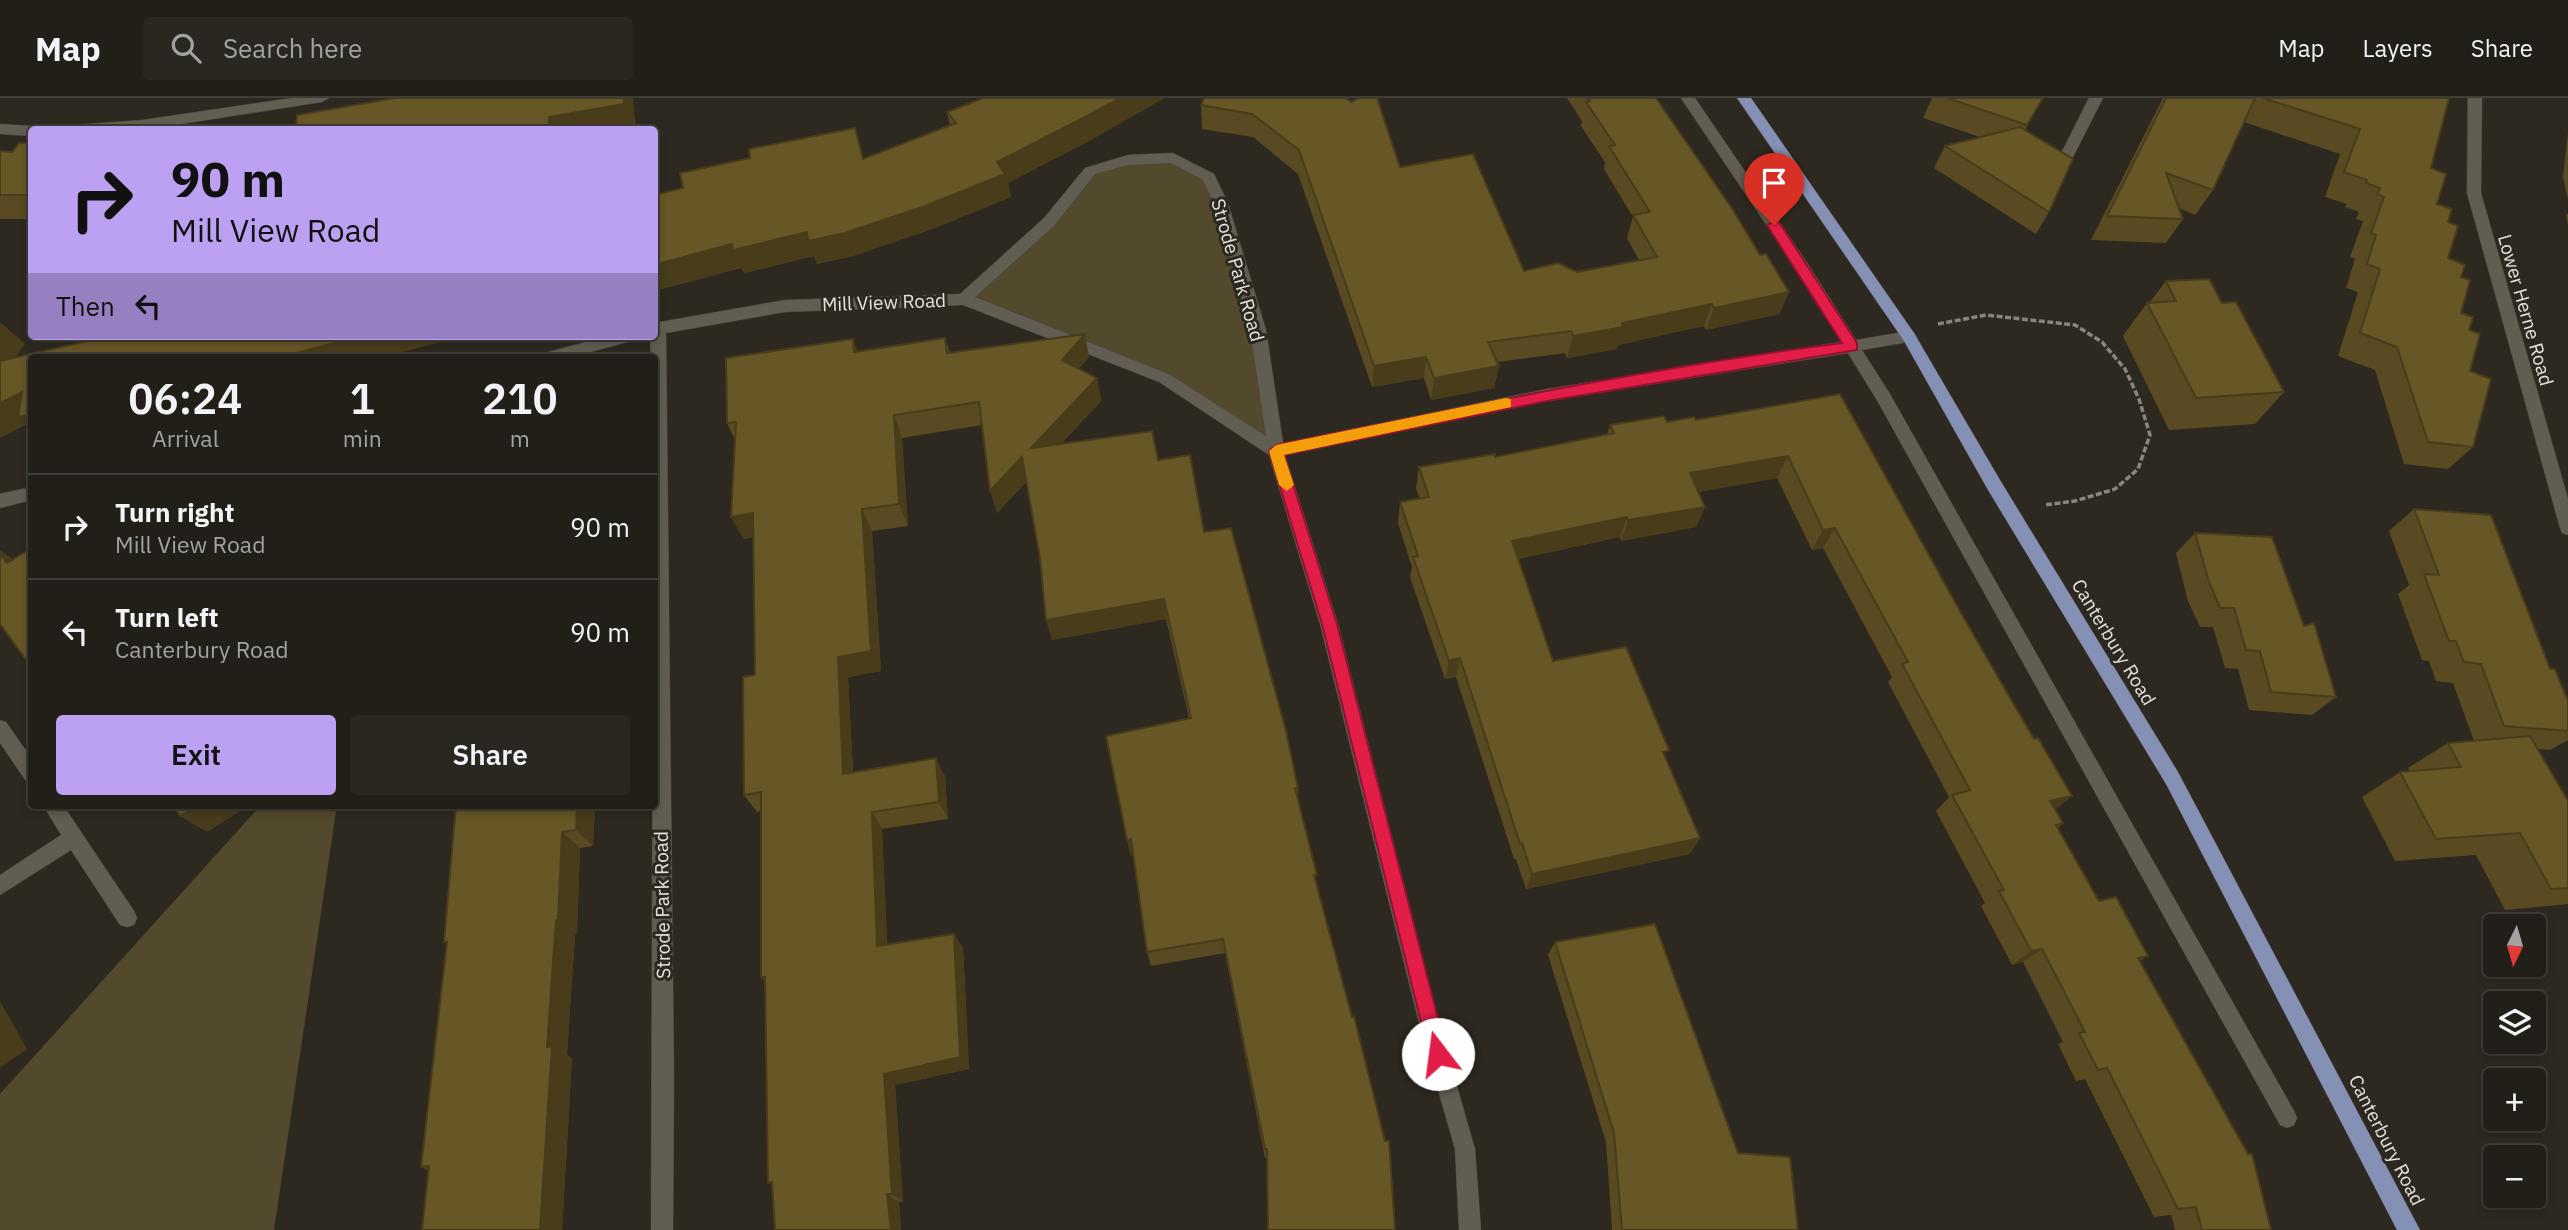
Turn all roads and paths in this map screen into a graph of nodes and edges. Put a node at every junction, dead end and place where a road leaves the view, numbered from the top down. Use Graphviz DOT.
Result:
graph roads {
  1 [pos="322,98"];
  2 [pos="1688,98"];
  3 [pos="1744,98"];
  4 [pos="2096,98"];
  5 [pos="2475,98"];
  6 [pos="251,104"];
  7 [pos="128,126"];
  8 [pos="0,129"];
  9 [pos="28,131"];
  10 [pos="2066,158"];
  11 [pos="964,299"];
  12 [pos="658,329"];
  13 [pos="1907,334"];
  14 [pos="615,340"];
  15 [pos="1852,347"];
  16 [pos="561,354"];
  17 [pos="1276,451"];
  18 [pos="28,494"];
  19 [pos="0,501"];
  20 [pos="2010,510"];
  21 [pos="658,517"];
  22 [pos="2568,528"];
  23 [pos="0,728"];
  24 [pos="28,769"];
  25 [pos="54,809"];
  26 [pos="73,838"];
  27 [pos="0,886"];
  28 [pos="127,918"];
  29 [pos="2287,1118"];
  30 [pos="662,1230"];
  31 [pos="1470,1230"];
  32 [pos="2409,1230"];
  1 -- 6 [label="street"];
  2 -- 15 [label="street"];
  3 -- 13 [label="main road, Canterbury Road"];
  4 -- 10 [label="street"];
  5 -- 22 [label="street, Lower Herne Road"];
  6 -- 7 [label="street"];
  8 -- 9 [label="street"];
  11 -- 12 [label="street, Mill View Road"];
  11 -- 17 [label="street, Mill View Road"];
  11 -- 17 [label="street, Strode Park Road"];
  13 -- 15 [label="street"];
  13 -- 20 [label="main road, Canterbury Road"];
  13 -- 20 [label="path"];
  14 -- 16 [label="street"];
  15 -- 17 [label="street"];
  15 -- 29 [label="street"];
  17 -- 31 [label="street, Strode Park Road"];
  18 -- 19 [label="street"];
  20 -- 32 [label="main road, Canterbury Road"];
  21 -- 30 [label="street, Strode Park Road"];
  23 -- 24 [label="street"];
  25 -- 26 [label="street"];
  26 -- 27 [label="street"];
  26 -- 28 [label="street"];
}
